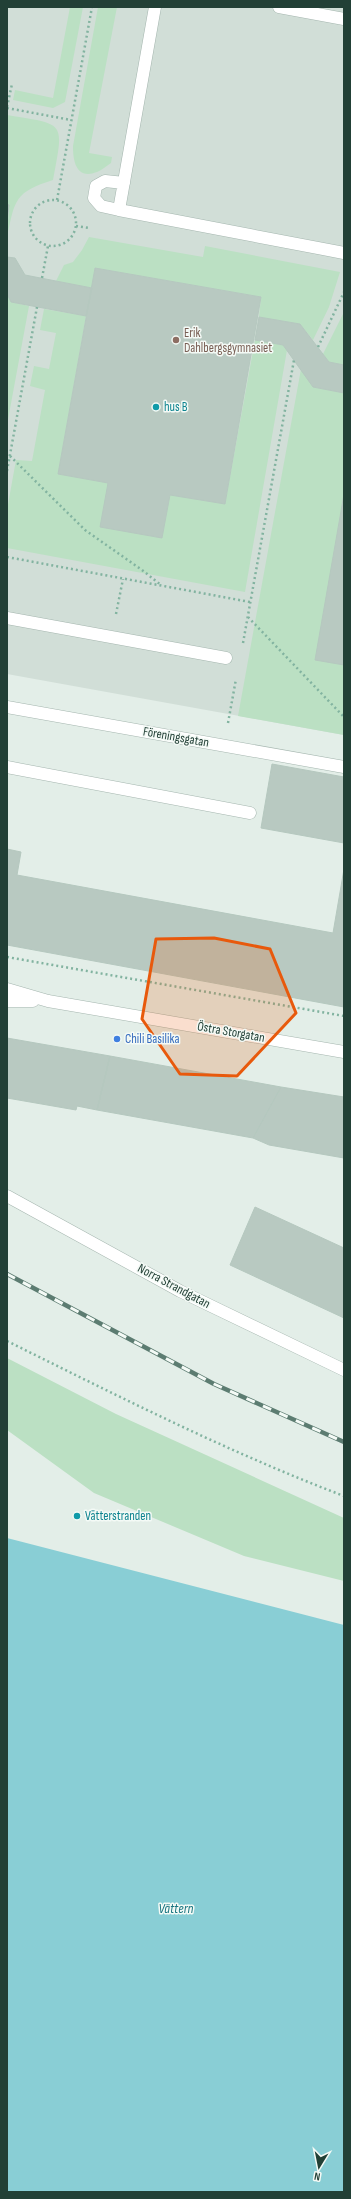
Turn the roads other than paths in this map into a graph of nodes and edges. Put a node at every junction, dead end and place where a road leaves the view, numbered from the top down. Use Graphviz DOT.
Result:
graph roads {
  1 [pos="155,7"];
  2 [pos="280,7"];
  3 [pos="344,19"];
  4 [pos="124,183"];
  5 [pos="119,210"];
  6 [pos="344,253"];
  7 [pos="7,618"];
  8 [pos="226,658"];
  9 [pos="7,707"];
  10 [pos="7,767"];
  11 [pos="344,767"];
  12 [pos="250,813"];
  13 [pos="7,989"];
  14 [pos="7,1000"];
  15 [pos="48,1001"];
  16 [pos="344,1052"];
  17 [pos="7,1196"];
  18 [pos="344,1370"];
  1 -- 4 [label="street"];
  2 -- 3 [label="street"];
  4 -- 5 [label="street"];
  4 -- 5 [label="street"];
  5 -- 6 [label="street"];
  7 -- 8 [label="street"];
  9 -- 11 [label="street, Föreningsgatan"];
  10 -- 12 [label="street"];
  13 -- 15 [label="street, Östra Storgatan"];
  14 -- 15 [label="street, Östra Storgatan"];
  15 -- 16 [label="street, Östra Storgatan"];
  17 -- 18 [label="street, Norra Strandgatan"];
}
